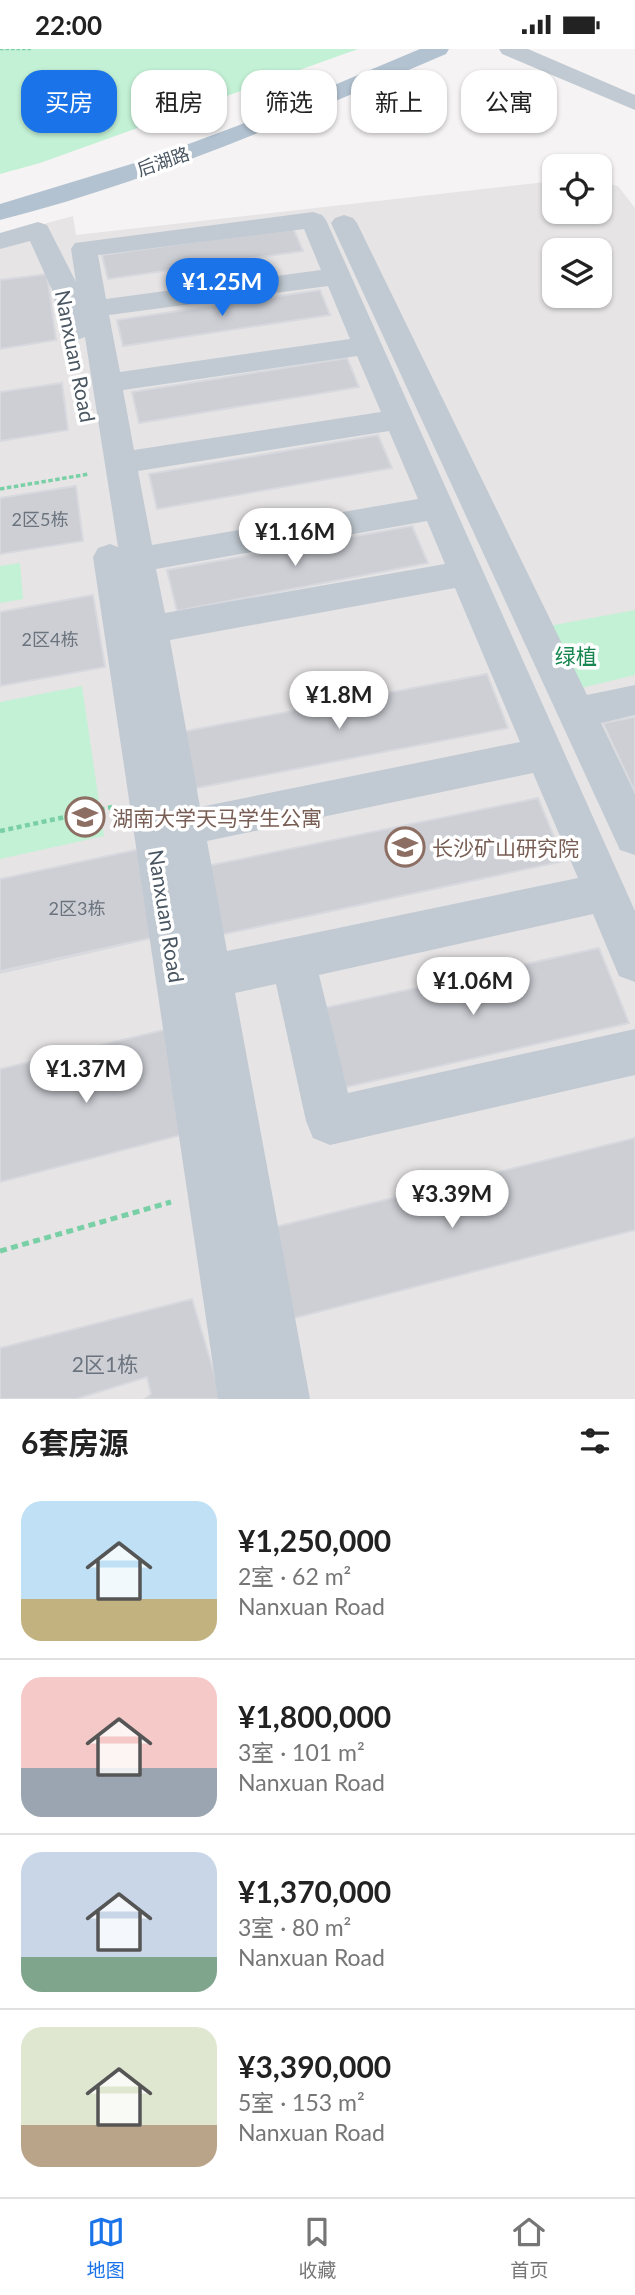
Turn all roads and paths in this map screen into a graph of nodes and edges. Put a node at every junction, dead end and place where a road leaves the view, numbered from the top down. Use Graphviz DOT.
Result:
graph roads {
  1 [pos="0,49"];
  2 [pos="33,49"];
  3 [pos="408,49"];
  4 [pos="438,49"];
  5 [pos="510,49"];
  6 [pos="529,49"];
  7 [pos="635,95"];
  8 [pos="635,103"];
  9 [pos="0,201"];
  10 [pos="0,212"];
  11 [pos="344,223"];
  12 [pos="0,241"];
  13 [pos="338,276"];
  14 [pos="94,309"];
  15 [pos="368,345"];
  16 [pos="107,383"];
  17 [pos="400,419"];
  18 [pos="109,468"];
  19 [pos="0,489"];
  20 [pos="438,507"];
  21 [pos="138,560"];
  22 [pos="467,573"];
  23 [pos="150,630"];
  24 [pos="635,701"];
  25 [pos="576,713"];
  26 [pos="545,754"];
  27 [pos="149,799"];
  28 [pos="184,828"];
  29 [pos="0,831"];
  30 [pos="635,837"];
  31 [pos="605,892"];
  32 [pos="293,959"];
  33 [pos="635,961"];
  34 [pos="209,977"];
  35 [pos="635,1052"];
  36 [pos="210,1191"];
  37 [pos="0,1251"];
  38 [pos="246,1399"];
  39 [pos="282,1399"];
  1 -- 2 [label="path"];
  3 -- 9 [label="main road, 后湖路"];
  4 -- 10 [label="main road, 后湖路"];
  5 -- 8 [label="street"];
  6 -- 7 [label="street"];
  11 -- 25 [label="street"];
  12 -- 18 [label="street, Nanxuan Road"];
  13 -- 14 [label="street"];
  13 -- 14 [label="street"];
  13 -- 15 [label="street"];
  14 -- 16 [label="street"];
  15 -- 16 [label="street"];
  15 -- 17 [label="street"];
  16 -- 18 [label="street"];
  17 -- 18 [label="street"];
  17 -- 20 [label="street"];
  18 -- 19 [label="path"];
  18 -- 21 [label="street"];
  18 -- 27 [label="street, Nanxuan Road"];
  20 -- 21 [label="street"];
  20 -- 22 [label="street"];
  21 -- 23 [label="street"];
  22 -- 23 [label="street"];
  22 -- 26 [label="street"];
  23 -- 28 [label="street"];
  24 -- 25 [label="street"];
  25 -- 30 [label="street"];
  26 -- 28 [label="street"];
  26 -- 31 [label="street"];
  27 -- 29 [label="path"];
  27 -- 36 [label="street, Nanxuan Road"];
  28 -- 34 [label="street"];
  31 -- 32 [label="street"];
  31 -- 33 [label="street"];
  32 -- 34 [label="street"];
  32 -- 35 [label="street"];
  34 -- 39 [label="street"];
  36 -- 37 [label="path"];
  36 -- 38 [label="street, Nanxuan Road"];
}
